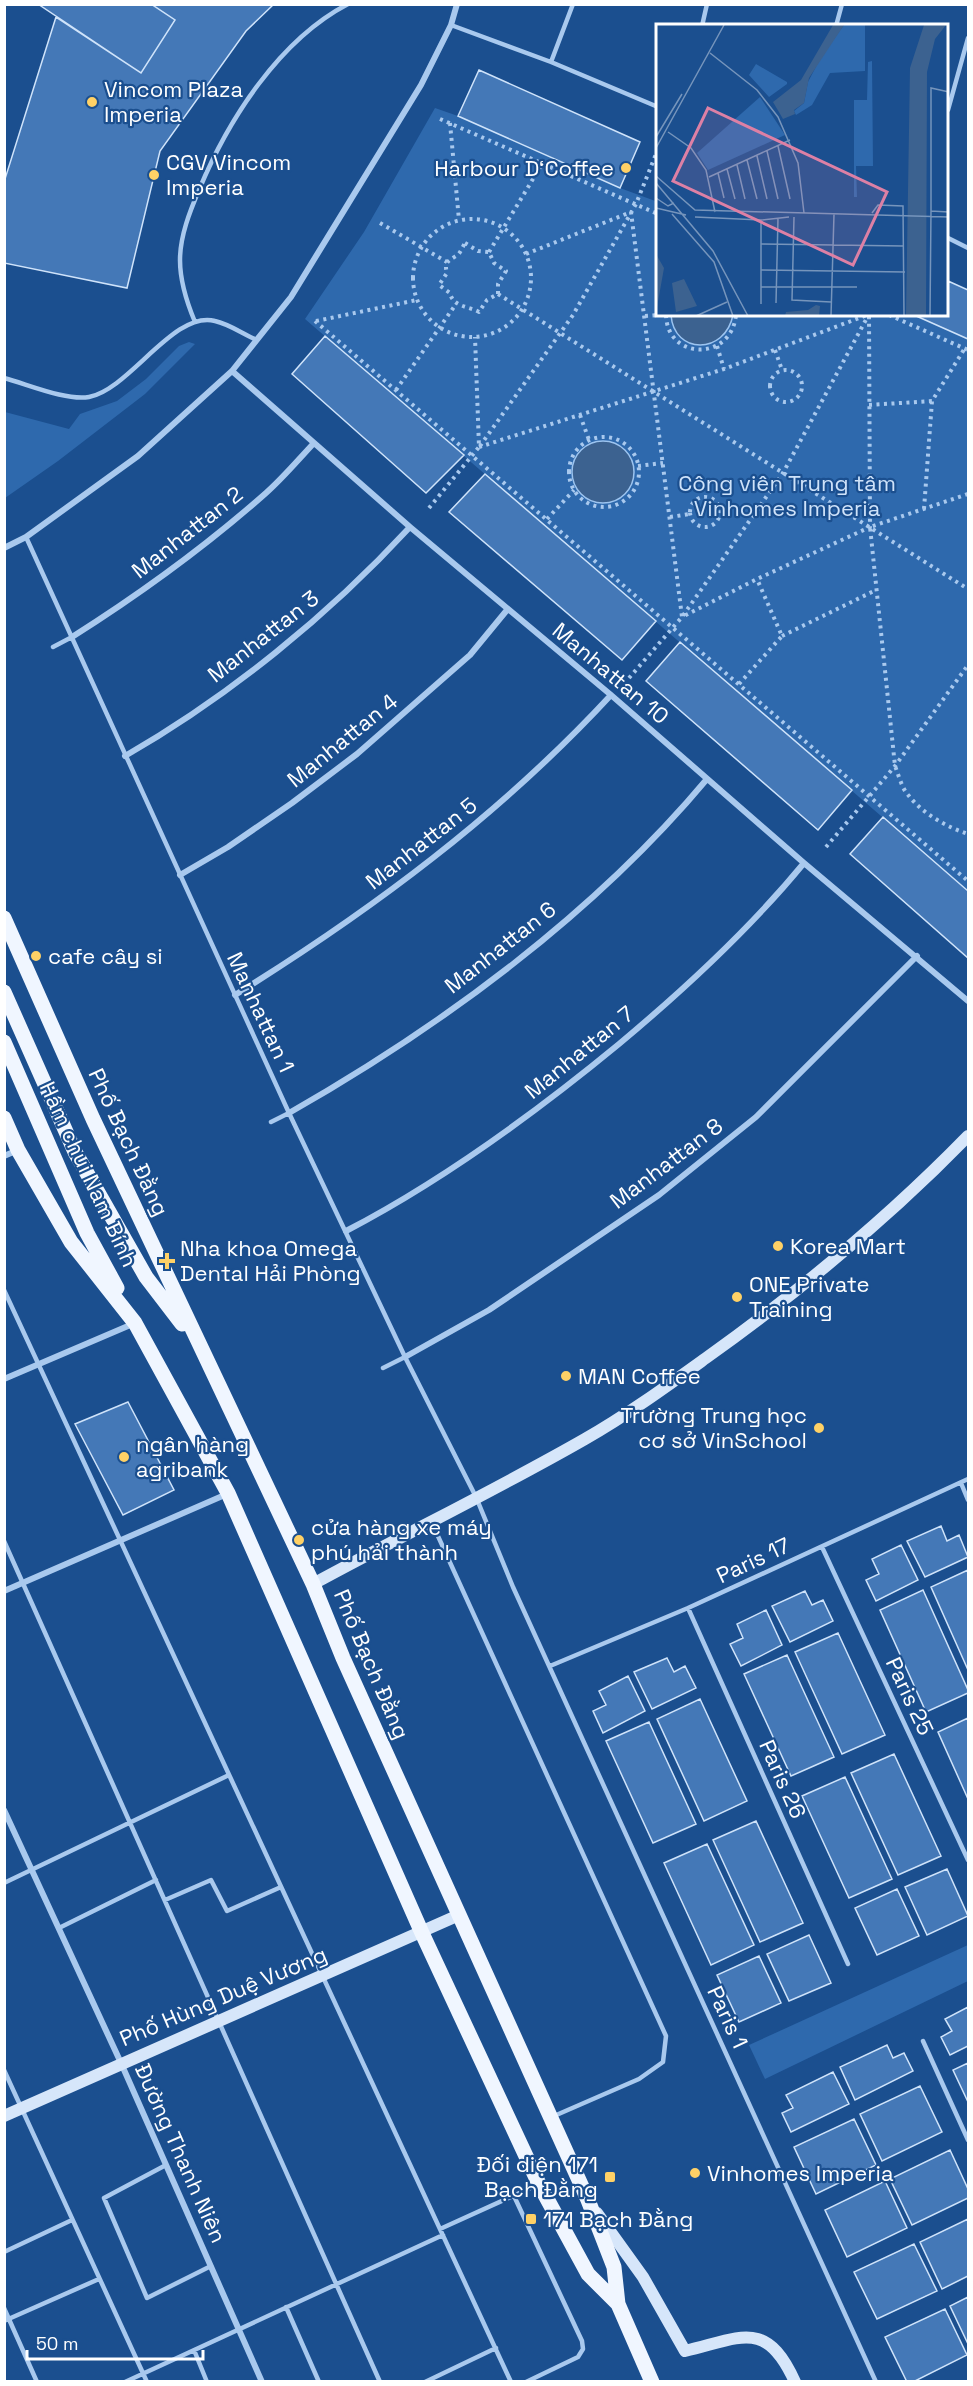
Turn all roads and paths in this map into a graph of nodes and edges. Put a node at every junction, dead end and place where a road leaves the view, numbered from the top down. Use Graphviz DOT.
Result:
graph roads {
  1 [pos="348,4"];
  2 [pos="457,4"];
  3 [pos="573,4"];
  4 [pos="707,4"];
  5 [pos="842,4"];
  6 [pos="702,24"];
  7 [pos="837,24"];
  8 [pos="451,25"];
  9 [pos="969,38"];
  10 [pos="551,62"];
  11 [pos="656,105"];
  12 [pos="949,107"];
  13 [pos="440,119"];
  14 [pos="450,123"];
  15 [pos="656,154"];
  16 [pos="542,164"];
  17 [pos="636,204"];
  18 [pos="631,212"];
  19 [pos="656,213"];
  20 [pos="459,220"];
  21 [pos="380,223"];
  22 [pos="504,228"];
  23 [pos="949,238"];
  24 [pos="421,247"];
  25 [pos="969,248"];
  26 [pos="489,252"];
  27 [pos="526,254"];
  28 [pos="447,262"];
  29 [pos="498,294"];
  30 [pos="417,300"];
  31 [pos="456,304"];
  32 [pos="522,309"];
  33 [pos="656,315"];
  34 [pos="645,316"];
  35 [pos="666,316"];
  36 [pos="736,316"];
  37 [pos="865,316"];
  38 [pos="867,316"];
  39 [pos="868,316"];
  40 [pos="891,316"];
  41 [pos="195,322"];
  42 [pos="440,328"];
  43 [pos="561,333"];
  44 [pos="475,337"];
  45 [pos="257,340"];
  46 [pos="717,346"];
  47 [pos="967,349"];
  48 [pos="775,350"];
  49 [pos="724,369"];
  50 [pos="232,370"];
  51 [pos="782,370"];
  52 [pos="4,378"];
  53 [pos="396,390"];
  54 [pos="654,392"];
  55 [pos="932,401"];
  56 [pos="869,405"];
  57 [pos="580,415"];
  58 [pos="589,440"];
  59 [pos="314,443"];
  60 [pos="479,447"];
  61 [pos="473,456"];
  62 [pos="663,463"];
  63 [pos="638,466"];
  64 [pos="783,473"];
  65 [pos="574,490"];
  66 [pos="969,494"];
  67 [pos="429,508"];
  68 [pos="924,509"];
  69 [pos="690,514"];
  70 [pos="670,517"];
  71 [pos="547,519"];
  72 [pos="410,527"];
  73 [pos="870,527"];
  74 [pos="26,537"];
  75 [pos="4,548"];
  76 [pos="757,579"];
  77 [pos="969,589"];
  78 [pos="876,590"];
  79 [pos="507,610"];
  80 [pos="682,618"];
  81 [pos="674,628"];
  82 [pos="782,636"];
  83 [pos="72,637"];
  84 [pos="53,647"];
  85 [pos="969,665"];
  86 [pos="628,678"];
  87 [pos="739,684"];
  88 [pos="611,695"];
  89 [pos="125,756"];
  90 [pos="895,766"];
  91 [pos="707,779"];
  92 [pos="870,796"];
  93 [pos="969,834"];
  94 [pos="826,847"];
  95 [pos="804,863"];
  96 [pos="180,874"];
  97 [pos="969,881"];
  98 [pos="4,918"];
  99 [pos="917,956"];
  100 [pos="4,992"];
  101 [pos="235,995"];
  102 [pos="969,1001"];
  103 [pos="4,1042"];
  104 [pos="289,1113"];
  105 [pos="4,1118"];
  106 [pos="271,1122"];
  107 [pos="969,1136"];
  108 [pos="11,1153"];
  109 [pos="346,1231"];
  110 [pos="4,1290"];
  111 [pos="135,1323"];
  112 [pos="201,1347"];
  113 [pos="405,1358"];
  114 [pos="39,1364"];
  115 [pos="383,1368"];
  116 [pos="4,1379"];
  117 [pos="969,1479"];
  118 [pos="961,1483"];
  119 [pos="228,1493"];
  120 [pos="476,1497"];
  121 [pos="969,1500"];
  122 [pos="431,1521"];
  123 [pos="121,1540"];
  124 [pos="4,1541"];
  125 [pos="822,1547"];
  126 [pos="23,1583"];
  127 [pos="313,1584"];
  128 [pos="4,1591"];
  129 [pos="688,1608"];
  130 [pos="550,1666"];
  131 [pos="229,1774"];
  132 [pos="4,1810"];
  133 [pos="131,1823"];
  134 [pos="969,1860"];
  135 [pos="33,1871"];
  136 [pos="156,1880"];
  137 [pos="4,1883"];
  138 [pos="281,1887"];
  139 [pos="165,1900"];
  140 [pos="459,1915"];
  141 [pos="59,1928"];
  142 [pos="422,1933"];
  143 [pos="848,1964"];
  144 [pos="323,1976"];
  145 [pos="220,2022"];
  146 [pos="923,2041"];
  147 [pos="121,2063"];
  148 [pos="4,2070"];
  149 [pos="22,2108"];
  150 [pos="4,2116"];
  151 [pos="551,2118"];
  152 [pos="969,2140"];
  153 [pos="166,2165"];
  154 [pos="539,2184"];
  155 [pos="514,2196"];
  156 [pos="588,2200"];
  157 [pos="72,2220"];
  158 [pos="440,2229"];
  159 [pos="443,2235"];
  160 [pos="4,2252"];
  161 [pos="211,2266"];
  162 [pos="99,2278"];
  163 [pos="337,2284"];
  164 [pos="618,2304"];
  165 [pos="286,2307"];
  166 [pos="4,2308"];
  167 [pos="7,2320"];
  168 [pos="239,2329"];
  169 [pos="496,2348"];
  170 [pos="194,2350"];
  171 [pos="143,2373"];
  172 [pos="37,2382"];
  173 [pos="125,2382"];
  174 [pos="147,2382"];
  175 [pos="207,2382"];
  176 [pos="262,2382"];
  177 [pos="318,2382"];
  178 [pos="380,2382"];
  179 [pos="425,2382"];
  180 [pos="511,2382"];
  181 [pos="526,2382"];
  182 [pos="652,2382"];
  183 [pos="795,2382"];
  184 [pos="876,2382"];
  1 -- 41 [label="lane"];
  2 -- 8 [label="street"];
  3 -- 10 [label="lane"];
  4 -- 6 [label="lane"];
  5 -- 7 [label="lane"];
  8 -- 10 [label="lane"];
  8 -- 45 [label="street"];
  9 -- 12 [label="lane"];
  10 -- 11 [label="lane"];
  13 -- 14 [label="path"];
  14 -- 16 [label="path"];
  14 -- 20 [label="path"];
  15 -- 17 [label="path"];
  16 -- 17 [label="path"];
  16 -- 22 [label="path"];
  17 -- 18 [label="path"];
  17 -- 19 [label="path"];
  18 -- 27 [label="path"];
  18 -- 34 [label="path"];
  18 -- 43 [label="path"];
  20 -- 22 [label="path"];
  20 -- 24 [label="path"];
  21 -- 24 [label="path"];
  22 -- 26 [label="path"];
  22 -- 27 [label="path"];
  23 -- 25 [label="lane"];
  24 -- 28 [label="path"];
  24 -- 30 [label="path"];
  26 -- 28 [label="path"];
  26 -- 29 [label="path"];
  27 -- 32 [label="path"];
  28 -- 31 [label="path"];
  29 -- 31 [label="path"];
  29 -- 32 [label="path"];
  30 -- 42 [label="path"];
  30 -- 53 [label="path"];
  31 -- 42 [label="path"];
  32 -- 43 [label="path"];
  32 -- 44 [label="path"];
  33 -- 34 [label="path"];
  34 -- 54 [label="path"];
  35 -- 46 [label="path"];
  36 -- 46 [label="path"];
  37 -- 48 [label="path"];
  38 -- 64 [label="path"];
  39 -- 56 [label="path"];
  40 -- 47 [label="path"];
  41 -- 45 [label="lane"];
  41 -- 52 [label="lane"];
  42 -- 44 [label="path"];
  42 -- 53 [label="path"];
  43 -- 54 [label="path"];
  43 -- 60 [label="path"];
  44 -- 60 [label="path"];
  45 -- 50 [label="street"];
  46 -- 49 [label="path"];
  47 -- 55 [label="path"];
  48 -- 49 [label="path"];
  48 -- 51 [label="path"];
  49 -- 54 [label="path"];
  50 -- 59 [label="street, Manhattan 10"];
  50 -- 74 [label="street"];
  51 -- 51 [label="path"];
  53 -- 61 [label="path"];
  54 -- 57 [label="path"];
  54 -- 62 [label="path"];
  54 -- 64 [label="path"];
  55 -- 56 [label="path"];
  55 -- 68 [label="path"];
  56 -- 73 [label="path"];
  57 -- 58 [label="path"];
  57 -- 60 [label="path"];
  58 -- 63 [label="path"];
  58 -- 65 [label="path"];
  59 -- 72 [label="street, Manhattan 10"];
  59 -- 83 [label="street, Manhattan 2"];
  60 -- 61 [label="path"];
  61 -- 67 [label="path"];
  61 -- 71 [label="path"];
  62 -- 63 [label="path"];
  62 -- 70 [label="path"];
  63 -- 65 [label="path"];
  64 -- 73 [label="path"];
  64 -- 80 [label="path"];
  65 -- 71 [label="path"];
  66 -- 68 [label="path"];
  68 -- 73 [label="path"];
  69 -- 69 [label="path"];
  69 -- 70 [label="path"];
  70 -- 80 [label="path"];
  71 -- 81 [label="path"];
  72 -- 79 [label="street, Manhattan 10"];
  72 -- 89 [label="street, Manhattan 3"];
  73 -- 76 [label="path"];
  73 -- 77 [label="path"];
  73 -- 78 [label="path"];
  74 -- 75 [label="street"];
  74 -- 83 [label="lane, Manhattan 1"];
  76 -- 80 [label="path"];
  76 -- 82 [label="path"];
  78 -- 82 [label="path"];
  78 -- 90 [label="path"];
  79 -- 88 [label="street, Manhattan 10"];
  79 -- 96 [label="street, Manhattan 4"];
  80 -- 81 [label="path"];
  81 -- 86 [label="path"];
  81 -- 87 [label="path"];
  82 -- 87 [label="path"];
  83 -- 84 [label="lane"];
  83 -- 89 [label="lane, Manhattan 1"];
  85 -- 90 [label="path"];
  87 -- 92 [label="path"];
  88 -- 91 [label="street, Manhattan 10"];
  88 -- 101 [label="street, Manhattan 5"];
  89 -- 96 [label="lane, Manhattan 1"];
  90 -- 92 [label="path"];
  90 -- 93 [label="path"];
  91 -- 95 [label="street, Manhattan 10"];
  91 -- 104 [label="street, Manhattan 6"];
  92 -- 94 [label="path"];
  92 -- 97 [label="path"];
  95 -- 99 [label="street, Manhattan 10"];
  95 -- 109 [label="street, Manhattan 7"];
  96 -- 101 [label="lane, Manhattan 1"];
  98 -- 112 [label="main road, Phố Bạch Đằng"];
  99 -- 102 [label="street, Manhattan 10"];
  99 -- 113 [label="street, Manhattan 8"];
  100 -- 112 [label="main road, Hầm chui Nam Bính"];
  101 -- 104 [label="lane, Manhattan 1"];
  103 -- 111 [label="main road, Hầm chui Nam Bính"];
  104 -- 106 [label="lane"];
  104 -- 109 [label="lane, Manhattan 1"];
  105 -- 108 [label="main road, Phố Bạch Đằng"];
  107 -- 120 [label="street"];
  108 -- 111 [label="main road, Phố Bạch Đằng"];
  109 -- 113 [label="lane, Manhattan 1"];
  110 -- 114 [label="lane"];
  111 -- 114 [label="street"];
  111 -- 119 [label="main road, Phố Bạch Đằng"];
  112 -- 127 [label="main road, Phố Bạch Đằng"];
  113 -- 115 [label="lane"];
  113 -- 120 [label="lane, Manhattan 1"];
  114 -- 116 [label="street"];
  114 -- 123 [label="lane"];
  117 -- 118 [label="lane, Paris 17"];
  118 -- 121 [label="lane"];
  118 -- 125 [label="lane, Paris 17"];
  119 -- 123 [label="street"];
  119 -- 142 [label="main road, Phố Bạch Đằng"];
  120 -- 122 [label="street"];
  120 -- 130 [label="lane, Paris 1"];
  122 -- 127 [label="street"];
  122 -- 151 [label="lane"];
  123 -- 126 [label="street"];
  123 -- 131 [label="lane"];
  124 -- 126 [label="lane"];
  125 -- 129 [label="lane, Paris 17"];
  125 -- 134 [label="lane, Paris 25"];
  126 -- 128 [label="street"];
  126 -- 133 [label="lane"];
  127 -- 140 [label="main road, Phố Bạch Đằng"];
  129 -- 130 [label="lane, Paris 17"];
  129 -- 143 [label="lane, Paris 26"];
  130 -- 184 [label="lane, Paris 1"];
  131 -- 133 [label="lane"];
  131 -- 138 [label="lane"];
  132 -- 135 [label="street, Đường Thanh Niên"];
  133 -- 135 [label="lane"];
  133 -- 136 [label="lane"];
  135 -- 137 [label="lane"];
  135 -- 141 [label="street, Đường Thanh Niên"];
  136 -- 139 [label="lane"];
  136 -- 141 [label="lane"];
  138 -- 139 [label="lane"];
  138 -- 144 [label="lane"];
  139 -- 145 [label="lane"];
  140 -- 142 [label="street, Phố Hùng Duệ Vương"];
  140 -- 151 [label="main road, Phố Bạch Đằng"];
  141 -- 147 [label="street, Đường Thanh Niên"];
  142 -- 144 [label="street, Phố Hùng Duệ Vương"];
  142 -- 154 [label="main road, Phố Bạch Đằng"];
  144 -- 145 [label="street, Phố Hùng Duệ Vương"];
  144 -- 158 [label="lane"];
  145 -- 147 [label="street, Phố Hùng Duệ Vương"];
  145 -- 163 [label="lane"];
  146 -- 152 [label="lane"];
  147 -- 149 [label="street, Phố Hùng Duệ Vương"];
  147 -- 153 [label="street, Đường Thanh Niên"];
  148 -- 149 [label="lane"];
  149 -- 150 [label="street, Phố Hùng Duệ Vương"];
  149 -- 157 [label="lane"];
  151 -- 156 [label="main road, Phố Bạch Đằng"];
  153 -- 161 [label="street, Đường Thanh Niên"];
  153 -- 161 [label="lane"];
  154 -- 155 [label="lane"];
  154 -- 164 [label="main road, Phố Bạch Đằng"];
  155 -- 158 [label="lane"];
  155 -- 181 [label="lane"];
  156 -- 164 [label="main road, Phố Bạch Đằng"];
  156 -- 183 [label="street"];
  157 -- 160 [label="lane"];
  157 -- 162 [label="lane"];
  158 -- 159 [label="lane"];
  159 -- 163 [label="lane"];
  159 -- 169 [label="lane"];
  161 -- 168 [label="street, Đường Thanh Niên"];
  162 -- 167 [label="lane"];
  162 -- 171 [label="lane"];
  163 -- 165 [label="lane"];
  163 -- 178 [label="lane"];
  164 -- 182 [label="main road, Phố Bạch Đằng"];
  165 -- 168 [label="lane"];
  165 -- 177 [label="lane"];
  166 -- 167 [label="lane"];
  167 -- 172 [label="lane"];
  168 -- 170 [label="lane"];
  168 -- 176 [label="street, Đường Thanh Niên"];
  169 -- 179 [label="lane"];
  169 -- 180 [label="lane"];
  170 -- 171 [label="lane"];
  170 -- 175 [label="lane"];
  171 -- 173 [label="lane"];
  171 -- 174 [label="lane"];
}
